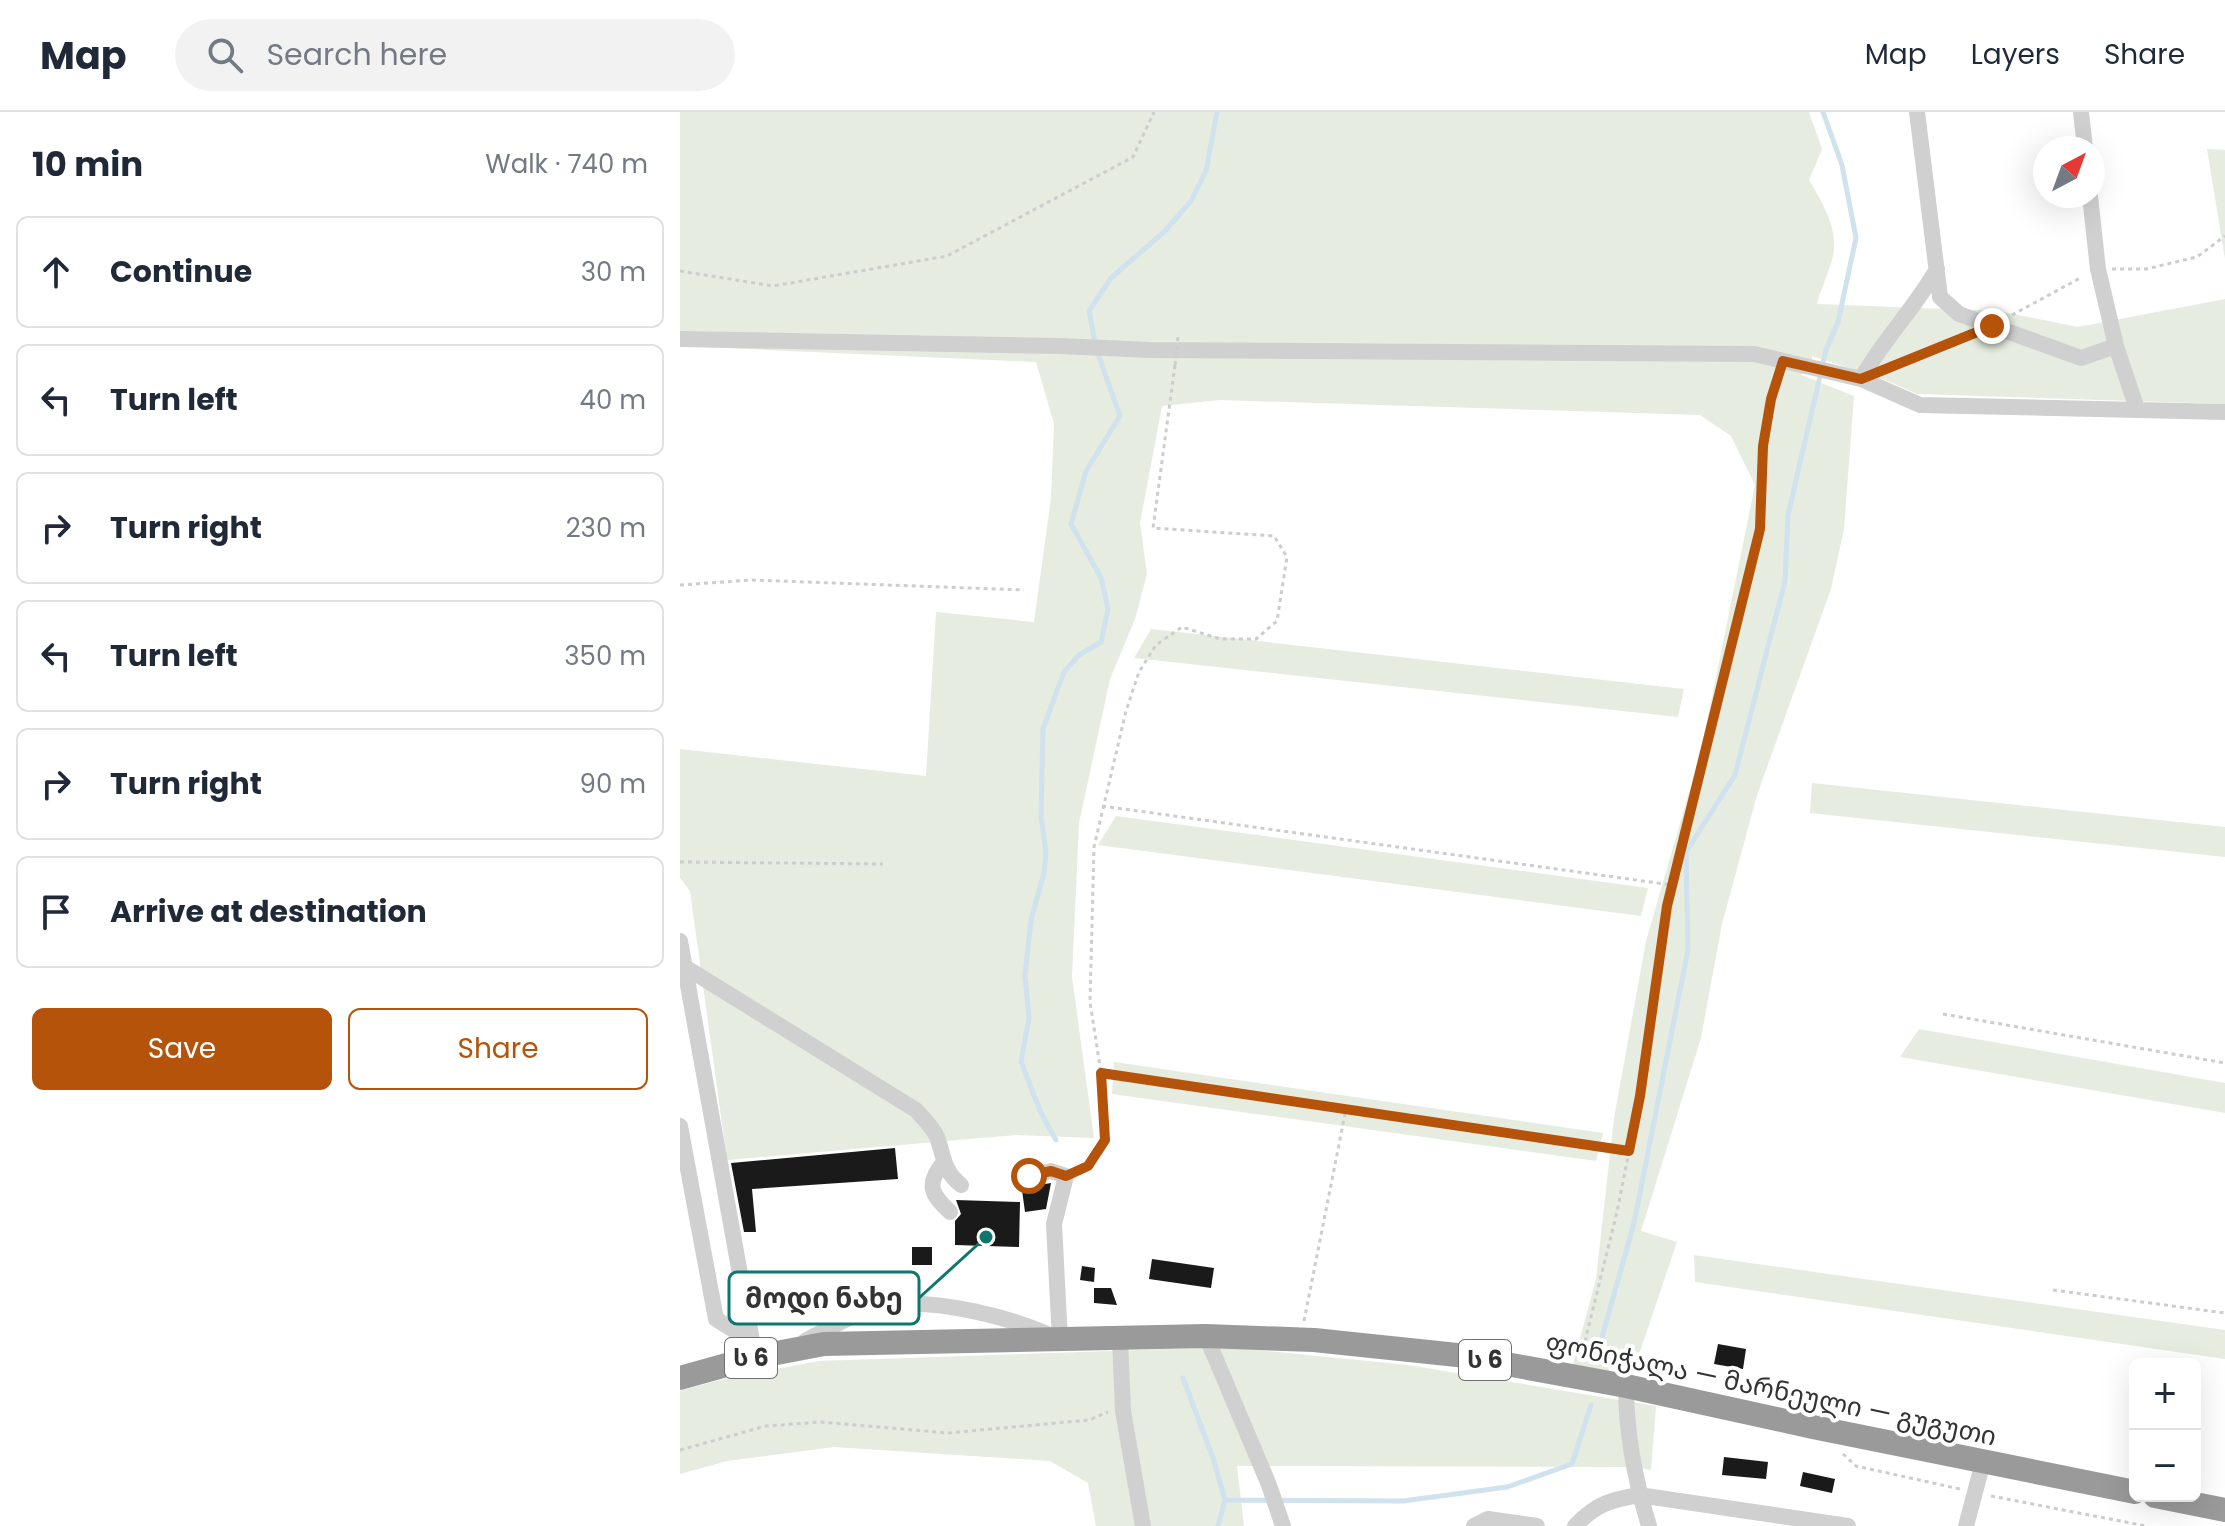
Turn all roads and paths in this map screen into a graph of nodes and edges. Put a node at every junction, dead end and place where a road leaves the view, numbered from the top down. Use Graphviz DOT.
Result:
graph roads {
  1 [pos="1154,112"];
  2 [pos="1917,112"];
  3 [pos="2081,112"];
  4 [pos="2084,136"];
  5 [pos="2091,208"];
  6 [pos="2225,236"];
  7 [pos="1937,269"];
  8 [pos="2098,269"];
  9 [pos="680,271"];
  10 [pos="1992,326"];
  11 [pos="1178,336"];
  12 [pos="680,339"];
  13 [pos="2116,346"];
  14 [pos="1783,361"];
  15 [pos="1861,379"];
  16 [pos="2137,409"];
  17 [pos="2225,412"];
  18 [pos="680,585"];
  19 [pos="1024,590"];
  20 [pos="1102,806"];
  21 [pos="680,862"];
  22 [pos="883,864"];
  23 [pos="1672,885"];
  24 [pos="680,941"];
  25 [pos="685,967"];
  26 [pos="1943,1014"];
  27 [pos="2225,1063"];
  28 [pos="1101,1073"];
  29 [pos="1346,1109"];
  30 [pos="680,1126"];
  31 [pos="1629,1151"];
  32 [pos="943,1163"];
  33 [pos="1029,1176"];
  34 [pos="1066,1176"];
  35 [pos="961,1185"];
  36 [pos="950,1212"];
  37 [pos="2053,1290"];
  38 [pos="2225,1313"];
  39 [pos="1206,1336"];
  40 [pos="1120,1339"];
  41 [pos="1300,1339"];
  42 [pos="1060,1340"];
  43 [pos="753,1349"];
  44 [pos="782,1352"];
  45 [pos="1576,1377"];
  46 [pos="680,1378"];
  47 [pos="1626,1386"];
  48 [pos="1123,1405"];
  49 [pos="680,1450"];
  50 [pos="1983,1462"];
  51 [pos="2129,1491"];
  52 [pos="1639,1495"];
  53 [pos="2185,1502"];
  54 [pos="2225,1510"];
  55 [pos="1143,1526"];
  56 [pos="1283,1526"];
  57 [pos="1474,1526"];
  58 [pos="1537,1526"];
  59 [pos="1575,1526"];
  60 [pos="1649,1526"];
  61 [pos="1848,1526"];
  62 [pos="1966,1526"];
  1 -- 9 [label="path"];
  2 -- 7 [label="street"];
  3 -- 4 [label="street"];
  5 -- 8 [label="street"];
  6 -- 8 [label="path"];
  7 -- 10 [label="street"];
  7 -- 15 [label="street"];
  8 -- 10 [label="path"];
  8 -- 13 [label="street"];
  10 -- 13 [label="street"];
  10 -- 15 [label="path"];
  11 -- 20 [label="path, bridge"];
  12 -- 14 [label="street"];
  13 -- 16 [label="street"];
  14 -- 15 [label="street"];
  14 -- 23 [label="path"];
  15 -- 16 [label="street"];
  16 -- 17 [label="street"];
  18 -- 19 [label="path"];
  20 -- 23 [label="path"];
  20 -- 28 [label="path"];
  21 -- 22 [label="path"];
  23 -- 31 [label="path"];
  24 -- 25 [label="street"];
  25 -- 32 [label="street"];
  25 -- 43 [label="street"];
  26 -- 27 [label="path"];
  28 -- 29 [label="path"];
  28 -- 34 [label="path"];
  29 -- 31 [label="path"];
  29 -- 41 [label="path"];
  30 -- 43 [label="street"];
  31 -- 45 [label="path"];
  32 -- 35 [label="street"];
  32 -- 36 [label="street"];
  33 -- 34 [label="street"];
  34 -- 42 [label="street"];
  37 -- 38 [label="path"];
  39 -- 40 [label="highway, ფონიჭალა — მარნეული — გუგუთი / ს 6"];
  39 -- 41 [label="highway, ფონიჭალა — მარნეული — გუგუთი / ს 6"];
  39 -- 56 [label="street"];
  40 -- 42 [label="highway, ფონიჭალა — მარნეული — გუგუთი / ს 6"];
  40 -- 48 [label="street"];
  41 -- 45 [label="highway, ფონიჭალა — მარნეული — გუგუთი / ს 6"];
  42 -- 44 [label="highway, ფონიჭალა — მარნეული — გუგუთი / ს 6"];
  42 -- 44 [label="street"];
  43 -- 44 [label="highway, ფონიჭალა — მარნეული — გუგუთი / ს 6"];
  43 -- 46 [label="highway, ფონიჭალა — მარნეული — გუგუთი / ს 6"];
  45 -- 47 [label="highway, ფონიჭალა — მარნეული — გუგუთი / ს 6"];
  47 -- 50 [label="highway, ფონიჭალა — მარნეული — გუგუთი / ს 6"];
  47 -- 52 [label="street"];
  48 -- 49 [label="path"];
  48 -- 55 [label="street"];
  50 -- 51 [label="highway, ფონიჭალა — მარნეული — გუგუთი / ს 6"];
  50 -- 62 [label="street"];
  52 -- 59 [label="street"];
  52 -- 60 [label="street"];
  52 -- 61 [label="street"];
  53 -- 54 [label="highway"];
  57 -- 58 [label="street"];
}
